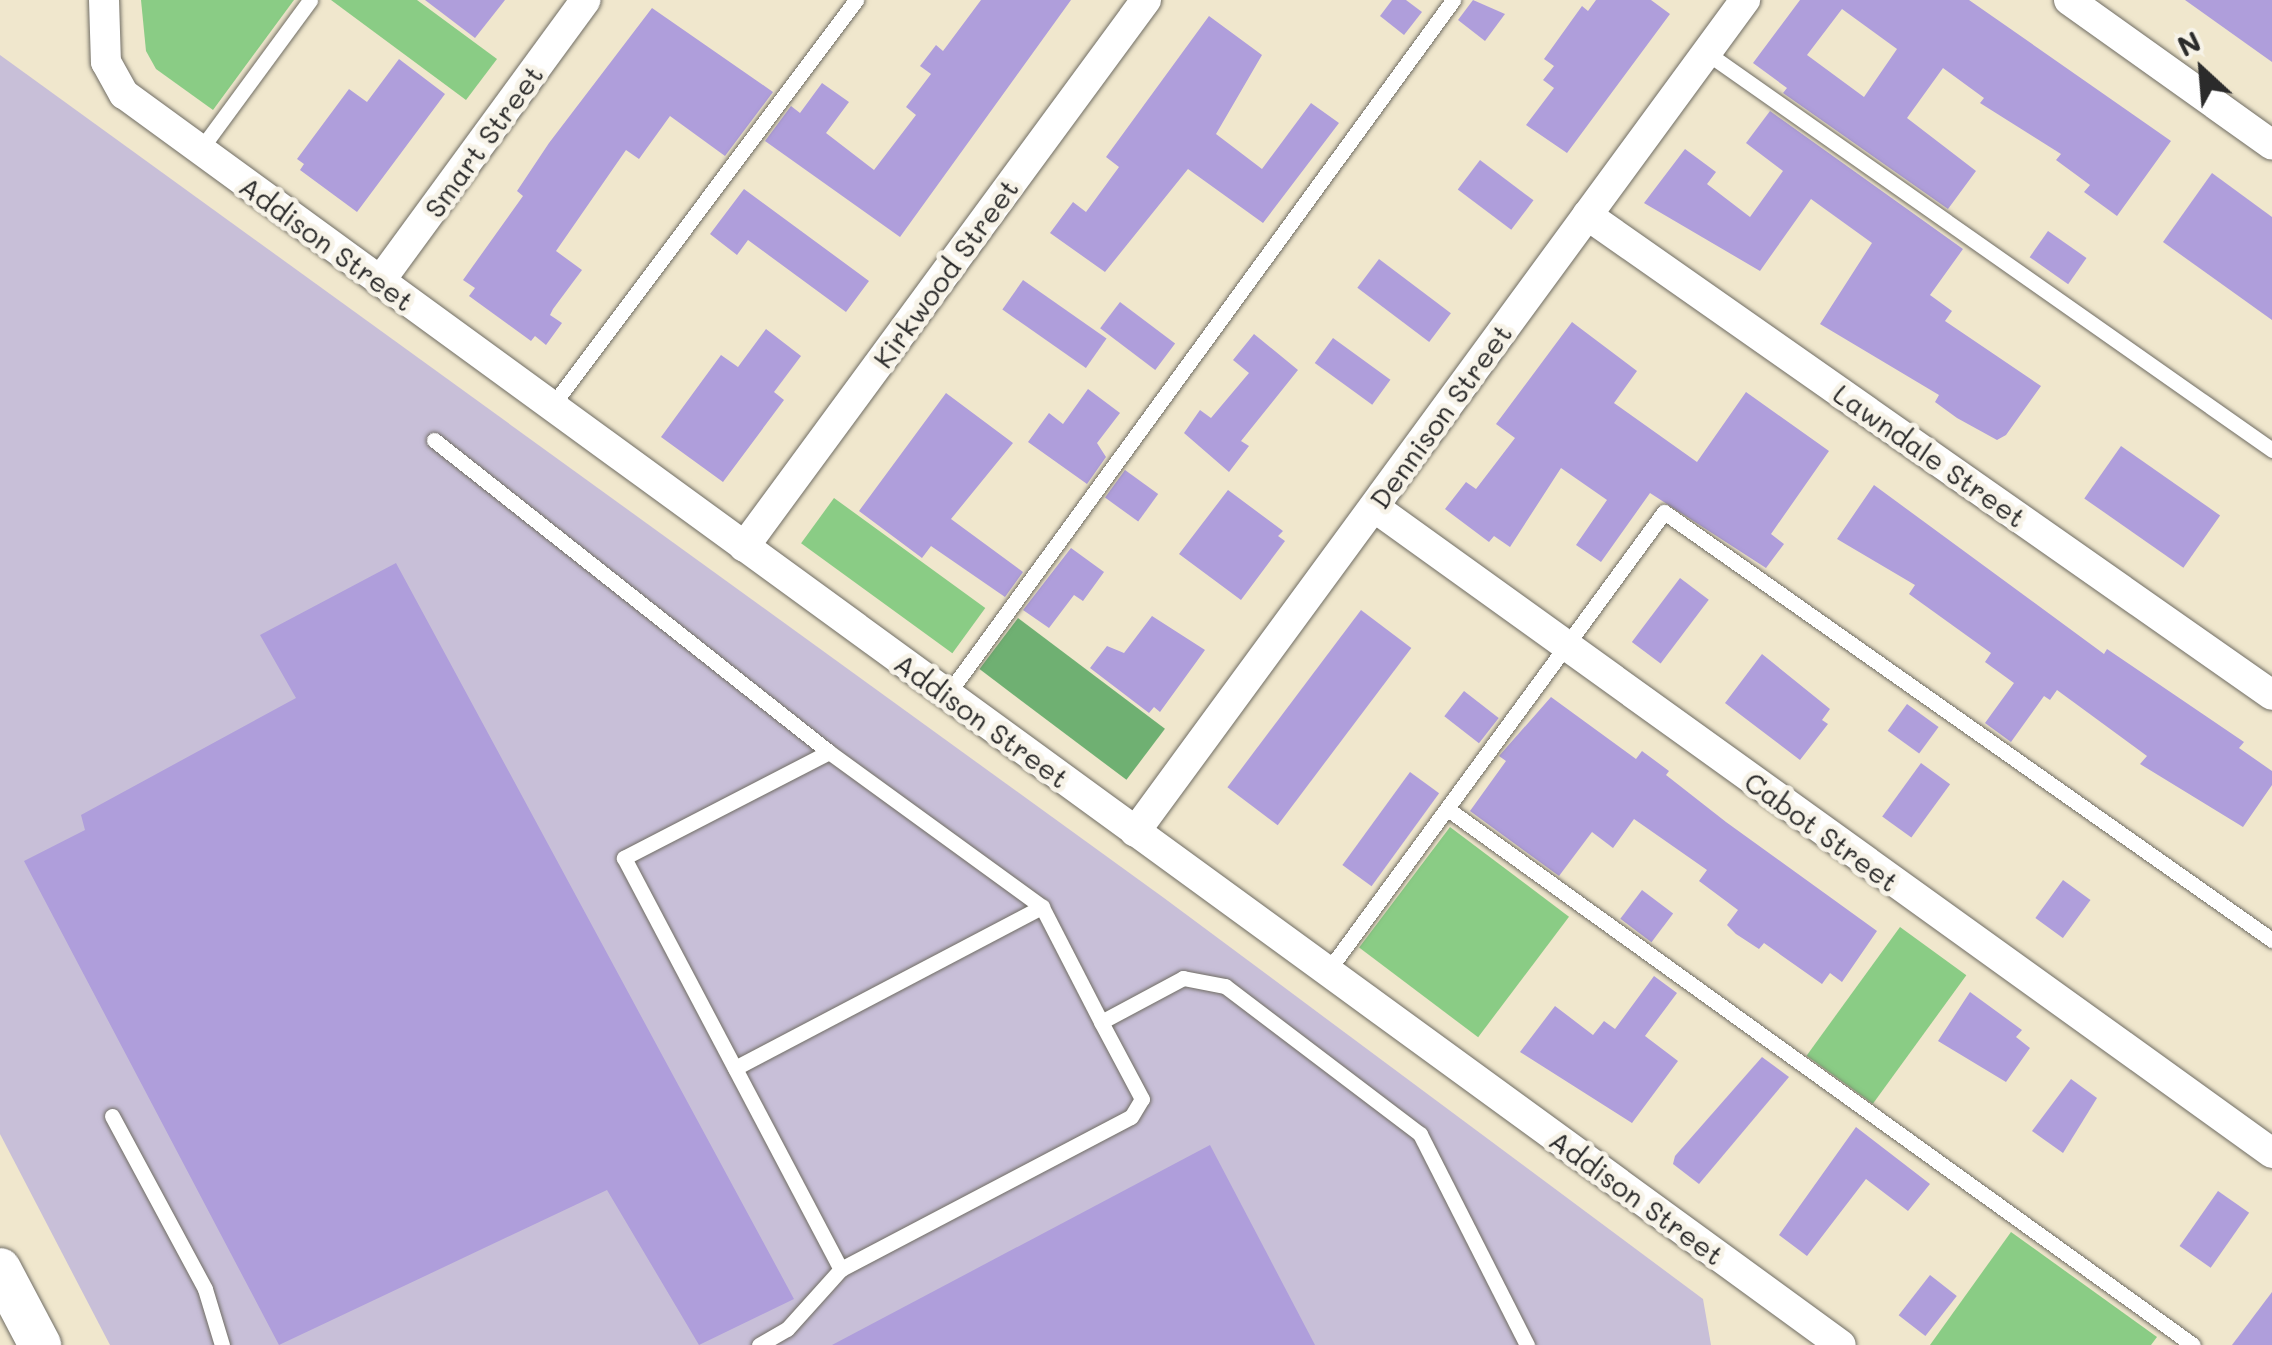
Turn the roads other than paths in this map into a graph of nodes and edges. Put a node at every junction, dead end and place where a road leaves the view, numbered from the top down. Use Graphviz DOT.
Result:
graph roads {
  1 [pos="104,0"];
  2 [pos="310,0"];
  3 [pos="586,0"];
  4 [pos="856,0"];
  5 [pos="1146,0"];
  6 [pos="1454,0"];
  7 [pos="1746,0"];
  8 [pos="2069,0"];
  9 [pos="1707,52"];
  10 [pos="2272,145"];
  11 [pos="200,150"];
  12 [pos="1587,216"];
  13 [pos="380,281"];
  14 [pos="551,406"];
  15 [pos="434,440"];
  16 [pos="2272,450"];
  17 [pos="1374,506"];
  18 [pos="744,547"];
  19 [pos="1566,647"];
  20 [pos="947,695"];
  21 [pos="2272,695"];
  22 [pos="829,752"];
  23 [pos="1449,810"];
  24 [pos="1135,832"];
  25 [pos="1042,907"];
  26 [pos="2272,940"];
  27 [pos="1326,972"];
  28 [pos="1102,1022"];
  29 [pos="735,1068"];
  30 [pos="112,1116"];
  31 [pos="2272,1153"];
  32 [pos="0,1269"];
  33 [pos="841,1269"];
  34 [pos="40,1345"];
  35 [pos="222,1345"];
  36 [pos="759,1345"];
  37 [pos="1527,1345"];
  38 [pos="1841,1345"];
  39 [pos="2193,1345"];
  1 -- 11 [label="street, Addison Street"];
  2 -- 11 [label="lane"];
  3 -- 13 [label="street, Smart Street"];
  4 -- 14 [label="lane"];
  5 -- 18 [label="street, Kirkwood Street"];
  6 -- 20 [label="lane"];
  7 -- 9 [label="street, Dennison Street"];
  8 -- 10 [label="street"];
  9 -- 12 [label="street, Dennison Street"];
  9 -- 16 [label="lane"];
  11 -- 13 [label="street, Addison Street"];
  12 -- 17 [label="street, Dennison Street"];
  12 -- 21 [label="street, Lawndale Street"];
  13 -- 14 [label="street, Addison Street"];
  14 -- 18 [label="street, Addison Street"];
  15 -- 22 [label="lane"];
  17 -- 19 [label="street, Cabot Street"];
  17 -- 24 [label="street, Dennison Street"];
  18 -- 20 [label="street, Addison Street"];
  19 -- 23 [label="lane"];
  19 -- 26 [label="lane"];
  19 -- 31 [label="street, Cabot Street"];
  20 -- 24 [label="street, Addison Street"];
  22 -- 25 [label="lane"];
  22 -- 29 [label="lane"];
  23 -- 27 [label="lane"];
  23 -- 39 [label="lane"];
  24 -- 27 [label="street, Addison Street"];
  25 -- 28 [label="lane"];
  25 -- 29 [label="lane"];
  27 -- 38 [label="street, Addison Street"];
  28 -- 33 [label="lane"];
  28 -- 37 [label="lane"];
  29 -- 33 [label="lane"];
  30 -- 35 [label="lane"];
  32 -- 34 [label="street"];
  33 -- 36 [label="lane"];
}
